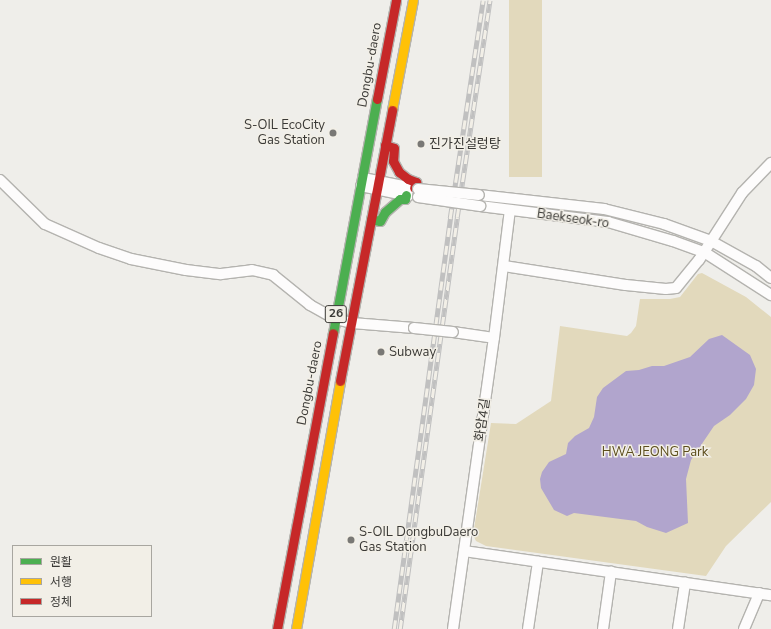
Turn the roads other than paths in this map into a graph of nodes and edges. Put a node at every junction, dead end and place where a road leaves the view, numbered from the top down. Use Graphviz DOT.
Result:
graph roads {
  1 [pos="396,0"];
  2 [pos="413,0"];
  3 [pos="385,145"];
  4 [pos="771,163"];
  5 [pos="0,180"];
  6 [pos="362,182"];
  7 [pos="377,186"];
  8 [pos="417,191"];
  9 [pos="406,195"];
  10 [pos="479,201"];
  11 [pos="510,210"];
  12 [pos="371,219"];
  13 [pos="711,241"];
  14 [pos="704,252"];
  15 [pos="504,266"];
  16 [pos="771,278"];
  17 [pos="771,295"];
  18 [pos="335,319"];
  19 [pos="352,323"];
  20 [pos="494,338"];
  21 [pos="464,551"];
  22 [pos="538,562"];
  23 [pos="611,572"];
  24 [pos="685,582"];
  25 [pos="759,593"];
  26 [pos="771,595"];
  27 [pos="277,629"];
  28 [pos="296,629"];
  29 [pos="453,629"];
  30 [pos="528,629"];
  31 [pos="603,629"];
  32 [pos="678,629"];
  33 [pos="744,629"];
  1 -- 6 [label="main road, Dongbu-daero / 26"];
  2 -- 3 [label="main road, 26"];
  3 -- 7 [label="main road, 26"];
  3 -- 8 [label="main road"];
  4 -- 13 [label="street"];
  5 -- 18 [label="street"];
  6 -- 7 [label="street, Baekseok-ro"];
  6 -- 18 [label="main road, Dongbu-daero / 26"];
  7 -- 8 [label="street, Baekseok-ro"];
  7 -- 9 [label="street, Baekseok-ro"];
  7 -- 12 [label="main road, 26"];
  8 -- 9 [label="street, Baekseok-ro"];
  8 -- 10 [label="street, Baekseok-ro, bridge"];
  9 -- 12 [label="main road"];
  10 -- 11 [label="street, Baekseok-ro"];
  10 -- 13 [label="street, Baekseok-ro"];
  11 -- 14 [label="street, Baekseok-ro"];
  11 -- 15 [label="street, 화암4길"];
  12 -- 19 [label="main road, 26"];
  13 -- 14 [label="street"];
  13 -- 16 [label="street, Baekseok-ro"];
  14 -- 15 [label="street"];
  14 -- 17 [label="street, Baekseok-ro"];
  15 -- 20 [label="street, 화암4길"];
  18 -- 19 [label="street"];
  18 -- 27 [label="main road, Dongbu-daero / 26"];
  19 -- 20 [label="street, bridge"];
  19 -- 28 [label="main road, 26"];
  20 -- 21 [label="street, 화암4길"];
  21 -- 22 [label="street"];
  21 -- 29 [label="street, 화암4길"];
  22 -- 23 [label="street"];
  22 -- 30 [label="street"];
  23 -- 24 [label="street"];
  23 -- 31 [label="street"];
  24 -- 25 [label="street"];
  24 -- 32 [label="street"];
  25 -- 26 [label="street"];
  25 -- 33 [label="street"];
}
